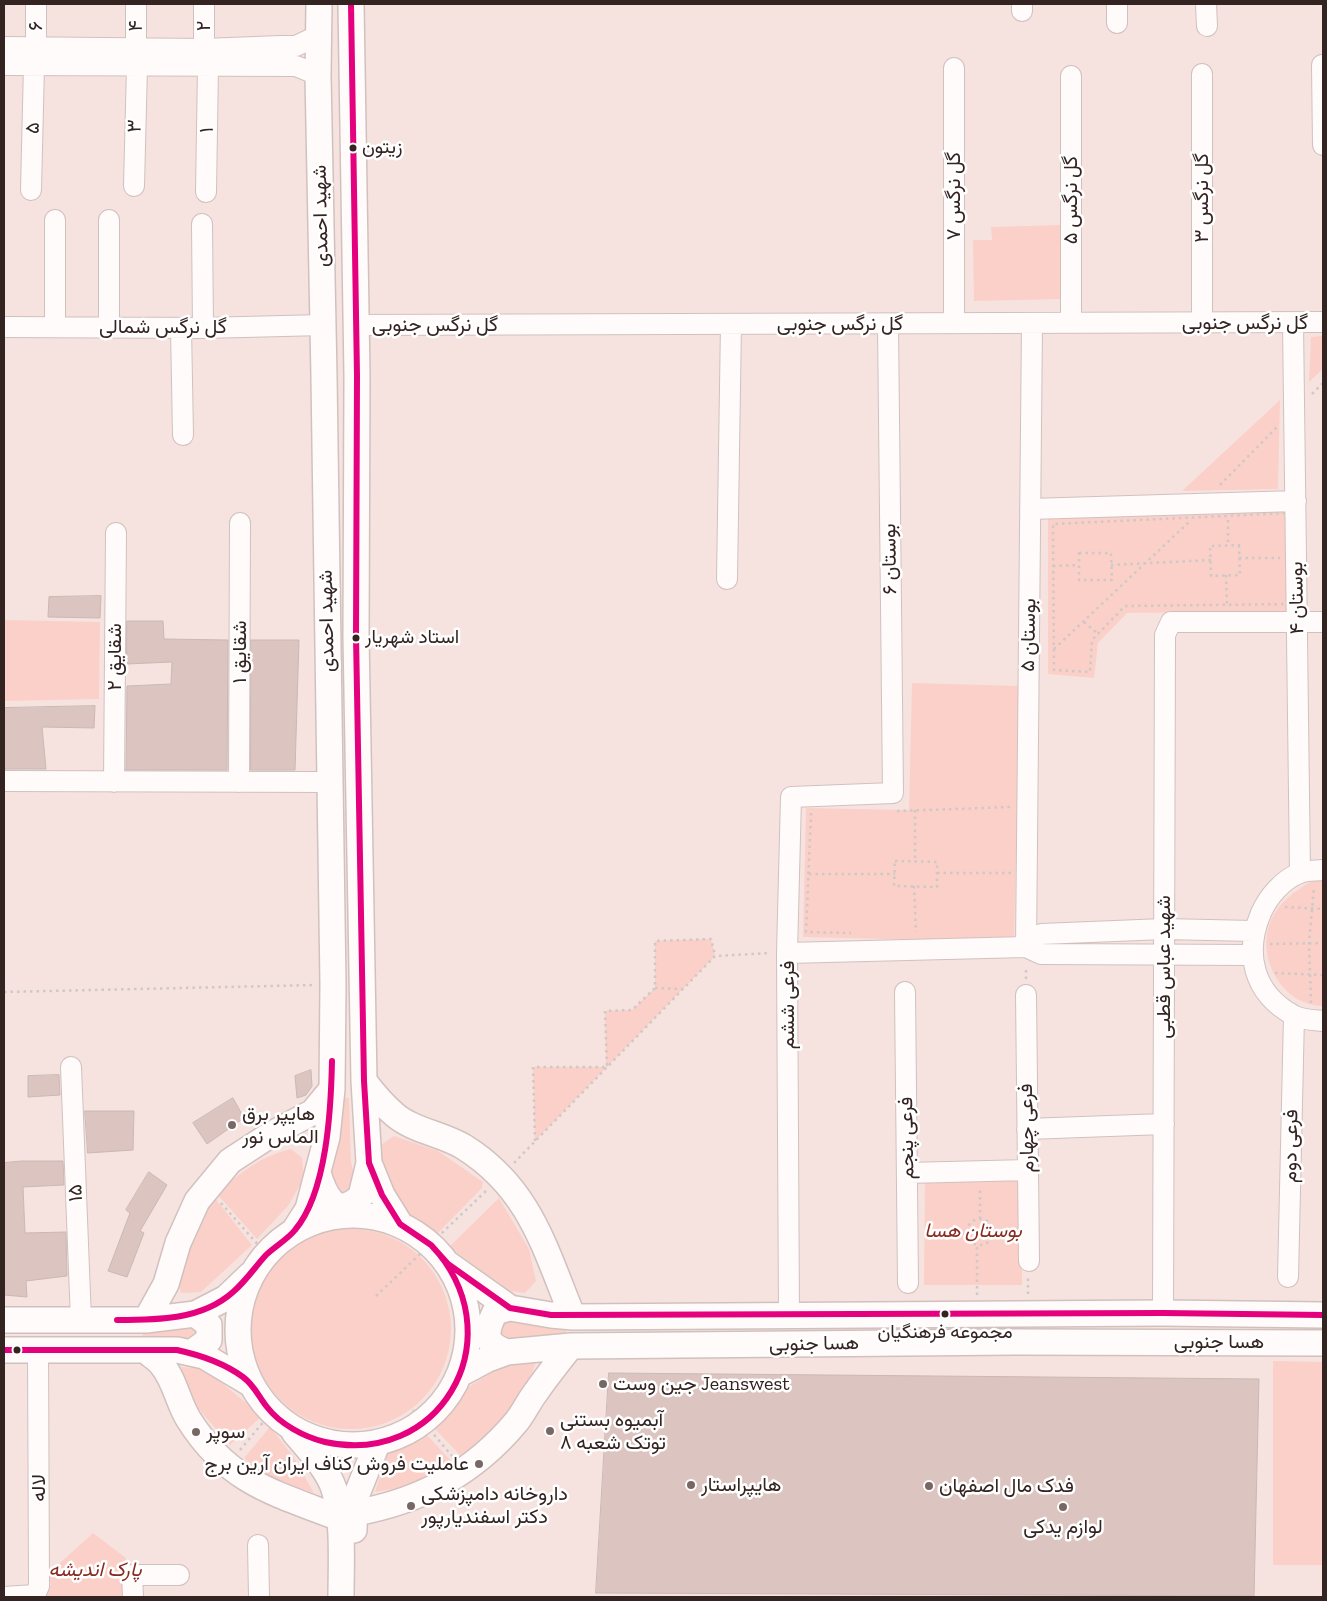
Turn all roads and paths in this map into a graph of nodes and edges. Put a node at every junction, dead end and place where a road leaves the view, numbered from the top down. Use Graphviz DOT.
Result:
graph roads {
  1 [pos="36,4"];
  2 [pos="136,4"];
  3 [pos="204,4"];
  4 [pos="320,4"];
  5 [pos="351,4"];
  6 [pos="1206,4"];
  7 [pos="1207,26"];
  8 [pos="320,35"];
  9 [pos="4,47"];
  10 [pos="35,56"];
  11 [pos="281,56"];
  12 [pos="136,57"];
  13 [pos="206,58"];
  14 [pos="4,65"];
  15 [pos="1322,65"];
  16 [pos="954,68"];
  17 [pos="1202,74"];
  18 [pos="318,75"];
  19 [pos="1071,76"];
  20 [pos="1323,145"];
  21 [pos="134,186"];
  22 [pos="31,190"];
  23 [pos="206,192"];
  24 [pos="55,220"];
  25 [pos="109,220"];
  26 [pos="202,224"];
  27 [pos="1323,322"];
  28 [pos="954,323"];
  29 [pos="1032,323"];
  30 [pos="1071,323"];
  31 [pos="1202,323"];
  32 [pos="1293,323"];
  33 [pos="731,324"];
  34 [pos="888,324"];
  35 [pos="323,325"];
  36 [pos="356,325"];
  37 [pos="4,326"];
  38 [pos="55,327"];
  39 [pos="109,327"];
  40 [pos="181,328"];
  41 [pos="203,328"];
  42 [pos="1323,383"];
  43 [pos="1294,410"];
  44 [pos="183,435"];
  45 [pos="1296,502"];
  46 [pos="1030,509"];
  47 [pos="1198,511"];
  48 [pos="1228,516"];
  49 [pos="240,523"];
  50 [pos="116,533"];
  51 [pos="1228,545"];
  52 [pos="1239,558"];
  53 [pos="1290,558"];
  54 [pos="1211,560"];
  55 [pos="1145,564"];
  56 [pos="1079,565"];
  57 [pos="1112,565"];
  58 [pos="1053,566"];
  59 [pos="1226,575"];
  60 [pos="727,579"];
  61 [pos="1227,613"];
  62 [pos="1084,621"];
  63 [pos="1298,622"];
  64 [pos="1323,622"];
  65 [pos="1098,634"];
  66 [pos="1054,649"];
  67 [pos="4,781"];
  68 [pos="114,782"];
  69 [pos="239,782"];
  70 [pos="329,782"];
  71 [pos="894,802"];
  72 [pos="1017,807"];
  73 [pos="915,810"];
  74 [pos="820,813"];
  75 [pos="915,861"];
  76 [pos="937,873"];
  77 [pos="1016,873"];
  78 [pos="804,874"];
  79 [pos="809,874"];
  80 [pos="895,874"];
  81 [pos="1313,874"];
  82 [pos="914,886"];
  83 [pos="1280,907"];
  84 [pos="1313,908"];
  85 [pos="1323,909"];
  86 [pos="1164,929"];
  87 [pos="856,933"];
  88 [pos="906,933"];
  89 [pos="1257,943"];
  90 [pos="1309,943"];
  91 [pos="1323,943"];
  92 [pos="1026,947"];
  93 [pos="787,953"];
  94 [pos="1164,953"];
  95 [pos="715,956"];
  96 [pos="1274,973"];
  97 [pos="1308,975"];
  98 [pos="1323,975"];
  99 [pos="332,984"];
  100 [pos="655,988"];
  101 [pos="683,989"];
  102 [pos="4,992"];
  103 [pos="905,992"];
  104 [pos="1026,995"];
  105 [pos="1309,1014"];
  106 [pos="72,1067"];
  107 [pos="606,1067"];
  108 [pos="364,1081"];
  109 [pos="332,1089"];
  110 [pos="1164,1124"];
  111 [pos="1027,1129"];
  112 [pos="535,1141"];
  113 [pos="369,1163"];
  114 [pos="1028,1170"];
  115 [pos="318,1172"];
  116 [pos="907,1173"];
  117 [pos="501,1176"];
  118 [pos="980,1186"];
  119 [pos="208,1188"];
  120 [pos="980,1219"];
  121 [pos="400,1224"];
  122 [pos="294,1231"];
  123 [pos="924,1234"];
  124 [pos="967,1234"];
  125 [pos="992,1234"];
  126 [pos="1022,1234"];
  127 [pos="977,1244"];
  128 [pos="431,1245"];
  129 [pos="1029,1261"];
  130 [pos="266,1263"];
  131 [pos="448,1264"];
  132 [pos="1288,1277"];
  133 [pos="908,1283"];
  134 [pos="977,1286"];
  135 [pos="376,1296"];
  136 [pos="510,1308"];
  137 [pos="1022,1313"];
  138 [pos="1163,1313"];
  139 [pos="195,1314"];
  140 [pos="789,1314"];
  141 [pos="1323,1315"];
  142 [pos="573,1317"];
  143 [pos="4,1320"];
  144 [pos="81,1320"];
  145 [pos="146,1320"];
  146 [pos="1016,1342"];
  147 [pos="1323,1343"];
  148 [pos="570,1346"];
  149 [pos="4,1350"];
  150 [pos="38,1350"];
  151 [pos="145,1350"];
  152 [pos="507,1352"];
  153 [pos="192,1353"];
  154 [pos="460,1374"];
  155 [pos="266,1399"];
  156 [pos="418,1416"];
  157 [pos="291,1428"];
  158 [pos="377,1444"];
  159 [pos="227,1465"];
  160 [pos="465,1471"];
  161 [pos="347,1515"];
  162 [pos="258,1545"];
  163 [pos="348,1567"];
  164 [pos="179,1575"];
  165 [pos="35,1596"];
  166 [pos="4,1597"];
  167 [pos="133,1597"];
  168 [pos="259,1597"];
  169 [pos="341,1597"];
  170 [pos="355,1597"];
  1 -- 10 [label="street, ۶"];
  2 -- 12 [label="street, ۴"];
  3 -- 13 [label="street, ۲"];
  4 -- 8 [label="main road, شهید احمدی"];
  5 -- 36 [label="main road, شهید احمدی"];
  6 -- 7 [label="street"];
  8 -- 11 [label="street"];
  8 -- 18 [label="main road, شهید احمدی"];
  9 -- 10 [label="street"];
  10 -- 12 [label="street"];
  10 -- 14 [label="street"];
  10 -- 22 [label="street, ۵"];
  11 -- 13 [label="street"];
  11 -- 18 [label="street"];
  12 -- 13 [label="street"];
  12 -- 21 [label="street, ۳"];
  13 -- 23 [label="street, ۱"];
  15 -- 20 [label="street"];
  16 -- 28 [label="street, گل نرگس ۷"];
  17 -- 31 [label="street, گل نرگس ۳"];
  18 -- 35 [label="main road, شهید احمدی"];
  19 -- 30 [label="street, گل نرگس ۵"];
  24 -- 38 [label="street"];
  25 -- 39 [label="street"];
  26 -- 41 [label="street"];
  27 -- 32 [label="street, گل نرگس جنوبی"];
  28 -- 29 [label="street, گل نرگس جنوبی"];
  28 -- 34 [label="street, گل نرگس جنوبی"];
  29 -- 30 [label="street, گل نرگس جنوبی"];
  29 -- 46 [label="street, بوستان ۵"];
  30 -- 31 [label="street, گل نرگس جنوبی"];
  31 -- 32 [label="street, گل نرگس جنوبی"];
  32 -- 43 [label="street, بوستان ۴"];
  33 -- 34 [label="street, گل نرگس جنوبی"];
  33 -- 36 [label="street, گل نرگس جنوبی"];
  33 -- 60 [label="street"];
  34 -- 71 [label="street, بوستان ۶"];
  35 -- 41 [label="street, گل نرگس شمالی"];
  35 -- 70 [label="main road, شهید احمدی"];
  36 -- 108 [label="main road, شهید احمدی"];
  37 -- 38 [label="street, گل نرگس شمالی"];
  38 -- 39 [label="street, گل نرگس شمالی"];
  39 -- 40 [label="street, گل نرگس شمالی"];
  40 -- 41 [label="street, گل نرگس شمالی"];
  40 -- 44 [label="street"];
  42 -- 43 [label="path"];
  43 -- 45 [label="street, بوستان ۴"];
  43 -- 47 [label="path"];
  45 -- 47 [label="street"];
  45 -- 63 [label="street, بوستان ۴"];
  46 -- 47 [label="street"];
  46 -- 92 [label="street, بوستان ۵"];
  47 -- 48 [label="path"];
  47 -- 55 [label="path"];
  47 -- 58 [label="path"];
  48 -- 51 [label="path"];
  48 -- 53 [label="path"];
  49 -- 69 [label="street, شقایق ۱"];
  50 -- 68 [label="street, شقایق ۲"];
  51 -- 52 [label="path"];
  51 -- 54 [label="path"];
  52 -- 53 [label="path"];
  52 -- 59 [label="path"];
  53 -- 61 [label="path"];
  54 -- 55 [label="path"];
  54 -- 59 [label="path"];
  55 -- 57 [label="path"];
  55 -- 62 [label="path"];
  56 -- 57 [label="path"];
  56 -- 57 [label="path"];
  56 -- 58 [label="path"];
  58 -- 66 [label="path"];
  59 -- 61 [label="path"];
  61 -- 63 [label="street"];
  61 -- 65 [label="path"];
  61 -- 86 [label="street, شهید عباس قطبی"];
  62 -- 65 [label="path"];
  62 -- 66 [label="path"];
  63 -- 64 [label="street"];
  63 -- 81 [label="street, بوستان ۴"];
  65 -- 66 [label="path"];
  67 -- 68 [label="street"];
  68 -- 69 [label="street"];
  69 -- 70 [label="street"];
  70 -- 99 [label="main road, شهید احمدی"];
  71 -- 73 [label="path"];
  71 -- 93 [label="street, فرعی ششم"];
  72 -- 73 [label="path"];
  73 -- 75 [label="path"];
  74 -- 79 [label="path"];
  75 -- 76 [label="path"];
  75 -- 80 [label="path"];
  76 -- 77 [label="path"];
  76 -- 82 [label="path"];
  78 -- 79 [label="path"];
  79 -- 80 [label="path"];
  79 -- 87 [label="path"];
  80 -- 82 [label="path"];
  81 -- 84 [label="path"];
  81 -- 89 [label="street"];
  82 -- 88 [label="path"];
  83 -- 84 [label="path"];
  84 -- 85 [label="path"];
  84 -- 90 [label="path"];
  86 -- 89 [label="street"];
  86 -- 92 [label="street"];
  86 -- 94 [label="street, شهید عباس قطبی"];
  89 -- 90 [label="path"];
  89 -- 94 [label="street"];
  89 -- 105 [label="street"];
  90 -- 91 [label="path"];
  90 -- 97 [label="path"];
  92 -- 93 [label="street"];
  92 -- 94 [label="street"];
  92 -- 104 [label="path"];
  93 -- 95 [label="path"];
  93 -- 140 [label="street, فرعی ششم"];
  94 -- 110 [label="street, شهید عباس قطبی"];
  95 -- 100 [label="path"];
  95 -- 101 [label="path"];
  96 -- 97 [label="path"];
  97 -- 98 [label="path"];
  97 -- 105 [label="path"];
  99 -- 102 [label="path"];
  99 -- 109 [label="main road, شهید احمدی"];
  100 -- 101 [label="path"];
  100 -- 107 [label="path"];
  101 -- 107 [label="path"];
  103 -- 116 [label="street, فرعی پنجم"];
  104 -- 111 [label="street, فرعی چهارم"];
  105 -- 132 [label="street, فرعی دوم"];
  106 -- 144 [label="street, ۱۵"];
  107 -- 112 [label="path"];
  107 -- 112 [label="path"];
  108 -- 113 [label="main road, شهید احمدی"];
  108 -- 117 [label="main road"];
  109 -- 115 [label="main road, شهید احمدی"];
  109 -- 119 [label="main road"];
  110 -- 111 [label="street"];
  110 -- 138 [label="street, شهید عباس قطبی"];
  111 -- 114 [label="street, فرعی چهارم"];
  112 -- 117 [label="path"];
  113 -- 115 [label="main road"];
  113 -- 121 [label="main road, شهید احمدی"];
  114 -- 116 [label="street"];
  114 -- 129 [label="street, فرعی چهارم"];
  115 -- 122 [label="main road, شهید احمدی"];
  116 -- 133 [label="street, فرعی پنجم"];
  117 -- 128 [label="path"];
  117 -- 142 [label="main road"];
  118 -- 120 [label="path"];
  119 -- 130 [label="path"];
  119 -- 145 [label="main road"];
  120 -- 124 [label="path"];
  120 -- 125 [label="path"];
  121 -- 122 [label="main road"];
  121 -- 128 [label="main road"];
  122 -- 130 [label="main road"];
  123 -- 124 [label="path"];
  124 -- 127 [label="path"];
  125 -- 126 [label="path"];
  125 -- 127 [label="path"];
  127 -- 134 [label="path"];
  128 -- 131 [label="main road"];
  128 -- 135 [label="path"];
  129 -- 137 [label="path"];
  130 -- 139 [label="main road"];
  130 -- 155 [label="main road"];
  131 -- 136 [label="main road, هسا جنوبی"];
  131 -- 154 [label="main road"];
  136 -- 142 [label="main road, هسا جنوبی"];
  136 -- 152 [label="main road"];
  137 -- 138 [label="main road, هسا جنوبی"];
  137 -- 140 [label="main road, هسا جنوبی"];
  137 -- 146 [label="main road"];
  138 -- 141 [label="main road, هسا جنوبی"];
  139 -- 145 [label="main road"];
  139 -- 153 [label="main road"];
  140 -- 142 [label="main road, هسا جنوبی"];
  143 -- 144 [label="main road"];
  144 -- 145 [label="main road"];
  146 -- 147 [label="main road, هسا جنوبی"];
  146 -- 148 [label="main road, هسا جنوبی"];
  148 -- 152 [label="main road, هسا جنوبی"];
  148 -- 160 [label="main road"];
  149 -- 150 [label="main road"];
  150 -- 151 [label="main road"];
  150 -- 165 [label="street, لاله"];
  151 -- 153 [label="main road"];
  151 -- 159 [label="main road"];
  152 -- 154 [label="main road, هسا جنوبی"];
  153 -- 155 [label="main road"];
  154 -- 156 [label="main road"];
  155 -- 157 [label="main road"];
  155 -- 159 [label="path"];
  156 -- 158 [label="main road"];
  156 -- 160 [label="path"];
  157 -- 158 [label="main road"];
  157 -- 161 [label="main road"];
  158 -- 161 [label="main road"];
  159 -- 161 [label="main road"];
  160 -- 161 [label="main road"];
  161 -- 163 [label="main road"];
  162 -- 168 [label="street"];
  163 -- 169 [label="main road"];
  163 -- 170 [label="main road"];
  164 -- 167 [label="street"];
  165 -- 166 [label="street, لاله"];
}
